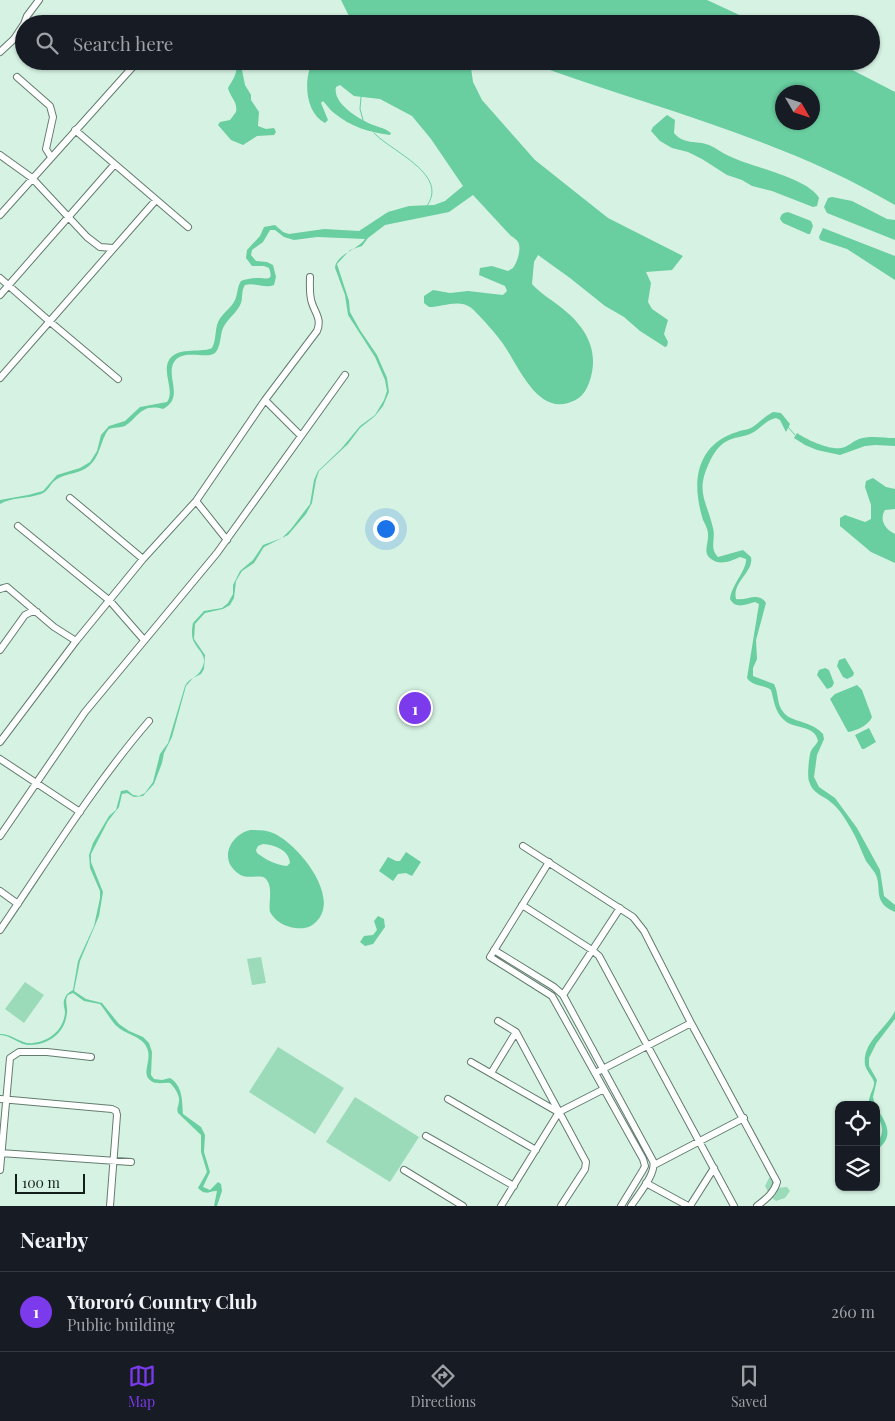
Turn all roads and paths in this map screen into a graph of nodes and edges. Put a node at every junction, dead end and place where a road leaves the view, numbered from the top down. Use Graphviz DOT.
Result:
graph roads {
  1 [pos="39,0"];
  2 [pos="28,15"];
  3 [pos="15,38"];
  4 [pos="0,52"];
  5 [pos="130,70"];
  6 [pos="17,77"];
  7 [pos="75,130"];
  8 [pos="0,155"];
  9 [pos="51,157"];
  10 [pos="114,165"];
  11 [pos="32,178"];
  12 [pos="156,200"];
  13 [pos="0,215"];
  14 [pos="68,217"];
  15 [pos="188,227"];
  16 [pos="100,247"];
  17 [pos="113,248"];
  18 [pos="100,263"];
  19 [pos="310,277"];
  20 [pos="0,278"];
  21 [pos="8,286"];
  22 [pos="0,295"];
  23 [pos="49,322"];
  24 [pos="345,375"];
  25 [pos="0,378"];
  26 [pos="118,379"];
  27 [pos="266,400"];
  28 [pos="301,436"];
  29 [pos="70,498"];
  30 [pos="196,501"];
  31 [pos="18,526"];
  32 [pos="227,540"];
  33 [pos="143,559"];
  34 [pos="0,589"];
  35 [pos="110,601"];
  36 [pos="37,612"];
  37 [pos="144,640"];
  38 [pos="76,641"];
  39 [pos="0,650"];
  40 [pos="149,721"];
  41 [pos="0,742"];
  42 [pos="0,759"];
  43 [pos="37,784"];
  44 [pos="80,812"];
  45 [pos="0,836"];
  46 [pos="523,846"];
  47 [pos="549,862"];
  48 [pos="0,891"];
  49 [pos="18,904"];
  50 [pos="522,905"];
  51 [pos="620,908"];
  52 [pos="0,930"];
  53 [pos="494,950"];
  54 [pos="592,950"];
  55 [pos="563,995"];
  56 [pos="498,1021"];
  57 [pos="691,1023"];
  58 [pos="516,1032"];
  59 [pos="647,1046"];
  60 [pos="91,1057"];
  61 [pos="471,1062"];
  62 [pos="603,1069"];
  63 [pos="491,1073"];
  64 [pos="595,1073"];
  65 [pos="604,1089"];
  66 [pos="3,1099"];
  67 [pos="448,1099"];
  68 [pos="559,1112"];
  69 [pos="744,1118"];
  70 [pos="426,1136"];
  71 [pos="698,1141"];
  72 [pos="536,1150"];
  73 [pos="1,1153"];
  74 [pos="113,1161"];
  75 [pos="131,1162"];
  76 [pos="653,1165"];
  77 [pos="644,1166"];
  78 [pos="714,1168"];
  79 [pos="0,1170"];
  80 [pos="404,1170"];
  81 [pos="646,1183"];
  82 [pos="514,1186"];
  83 [pos="110,1206"];
  84 [pos="463,1206"];
  85 [pos="501,1206"];
  86 [pos="561,1206"];
  87 [pos="621,1206"];
  88 [pos="631,1206"];
  89 [pos="689,1206"];
  90 [pos="734,1206"];
  91 [pos="757,1206"];
  1 -- 2 [label="street"];
  3 -- 4 [label="street"];
  5 -- 7 [label="street"];
  6 -- 9 [label="street"];
  7 -- 9 [label="street"];
  7 -- 10 [label="street"];
  8 -- 11 [label="street"];
  9 -- 11 [label="street"];
  10 -- 12 [label="street"];
  10 -- 14 [label="street"];
  11 -- 13 [label="street"];
  11 -- 14 [label="street"];
  12 -- 15 [label="street"];
  12 -- 17 [label="street"];
  14 -- 16 [label="street"];
  14 -- 21 [label="street"];
  16 -- 17 [label="street"];
  16 -- 18 [label="street"];
  17 -- 18 [label="street"];
  18 -- 23 [label="street"];
  19 -- 27 [label="street"];
  20 -- 21 [label="street"];
  21 -- 22 [label="street"];
  21 -- 23 [label="street"];
  23 -- 25 [label="street"];
  23 -- 26 [label="street"];
  24 -- 28 [label="street"];
  27 -- 28 [label="street"];
  27 -- 30 [label="street"];
  28 -- 32 [label="street"];
  29 -- 33 [label="street"];
  30 -- 32 [label="street"];
  30 -- 33 [label="street"];
  31 -- 35 [label="street"];
  32 -- 37 [label="street"];
  33 -- 35 [label="street"];
  34 -- 36 [label="street"];
  35 -- 37 [label="street"];
  35 -- 38 [label="street"];
  36 -- 38 [label="street"];
  36 -- 39 [label="street"];
  37 -- 43 [label="street"];
  38 -- 41 [label="street"];
  40 -- 44 [label="street"];
  42 -- 43 [label="street"];
  43 -- 44 [label="street"];
  43 -- 45 [label="street"];
  44 -- 49 [label="street"];
  46 -- 47 [label="street"];
  47 -- 50 [label="street"];
  47 -- 51 [label="street"];
  48 -- 49 [label="street"];
  49 -- 52 [label="street"];
  50 -- 53 [label="street"];
  50 -- 54 [label="street"];
  51 -- 54 [label="street"];
  51 -- 57 [label="street"];
  53 -- 55 [label="street"];
  53 -- 64 [label="street"];
  54 -- 55 [label="street"];
  54 -- 59 [label="street"];
  55 -- 62 [label="street"];
  56 -- 58 [label="street"];
  57 -- 59 [label="street"];
  57 -- 69 [label="street"];
  58 -- 63 [label="street"];
  58 -- 68 [label="street"];
  59 -- 62 [label="street"];
  59 -- 71 [label="street"];
  60 -- 66 [label="street"];
  61 -- 63 [label="street"];
  62 -- 64 [label="street"];
  62 -- 76 [label="street"];
  63 -- 68 [label="street"];
  64 -- 65 [label="street"];
  65 -- 68 [label="street"];
  65 -- 77 [label="street"];
  66 -- 73 [label="street"];
  66 -- 74 [label="street"];
  67 -- 72 [label="street"];
  68 -- 72 [label="street"];
  68 -- 86 [label="street"];
  69 -- 71 [label="street"];
  69 -- 91 [label="street"];
  70 -- 82 [label="street"];
  71 -- 76 [label="street"];
  71 -- 78 [label="street"];
  72 -- 82 [label="street"];
  73 -- 74 [label="street"];
  73 -- 79 [label="street"];
  74 -- 75 [label="street"];
  74 -- 83 [label="street"];
  76 -- 77 [label="street"];
  76 -- 77 [label="street"];
  76 -- 81 [label="street"];
  77 -- 87 [label="street"];
  78 -- 89 [label="street"];
  78 -- 90 [label="street"];
  80 -- 84 [label="street"];
  81 -- 88 [label="street"];
  81 -- 89 [label="street"];
  82 -- 85 [label="street"];
}
